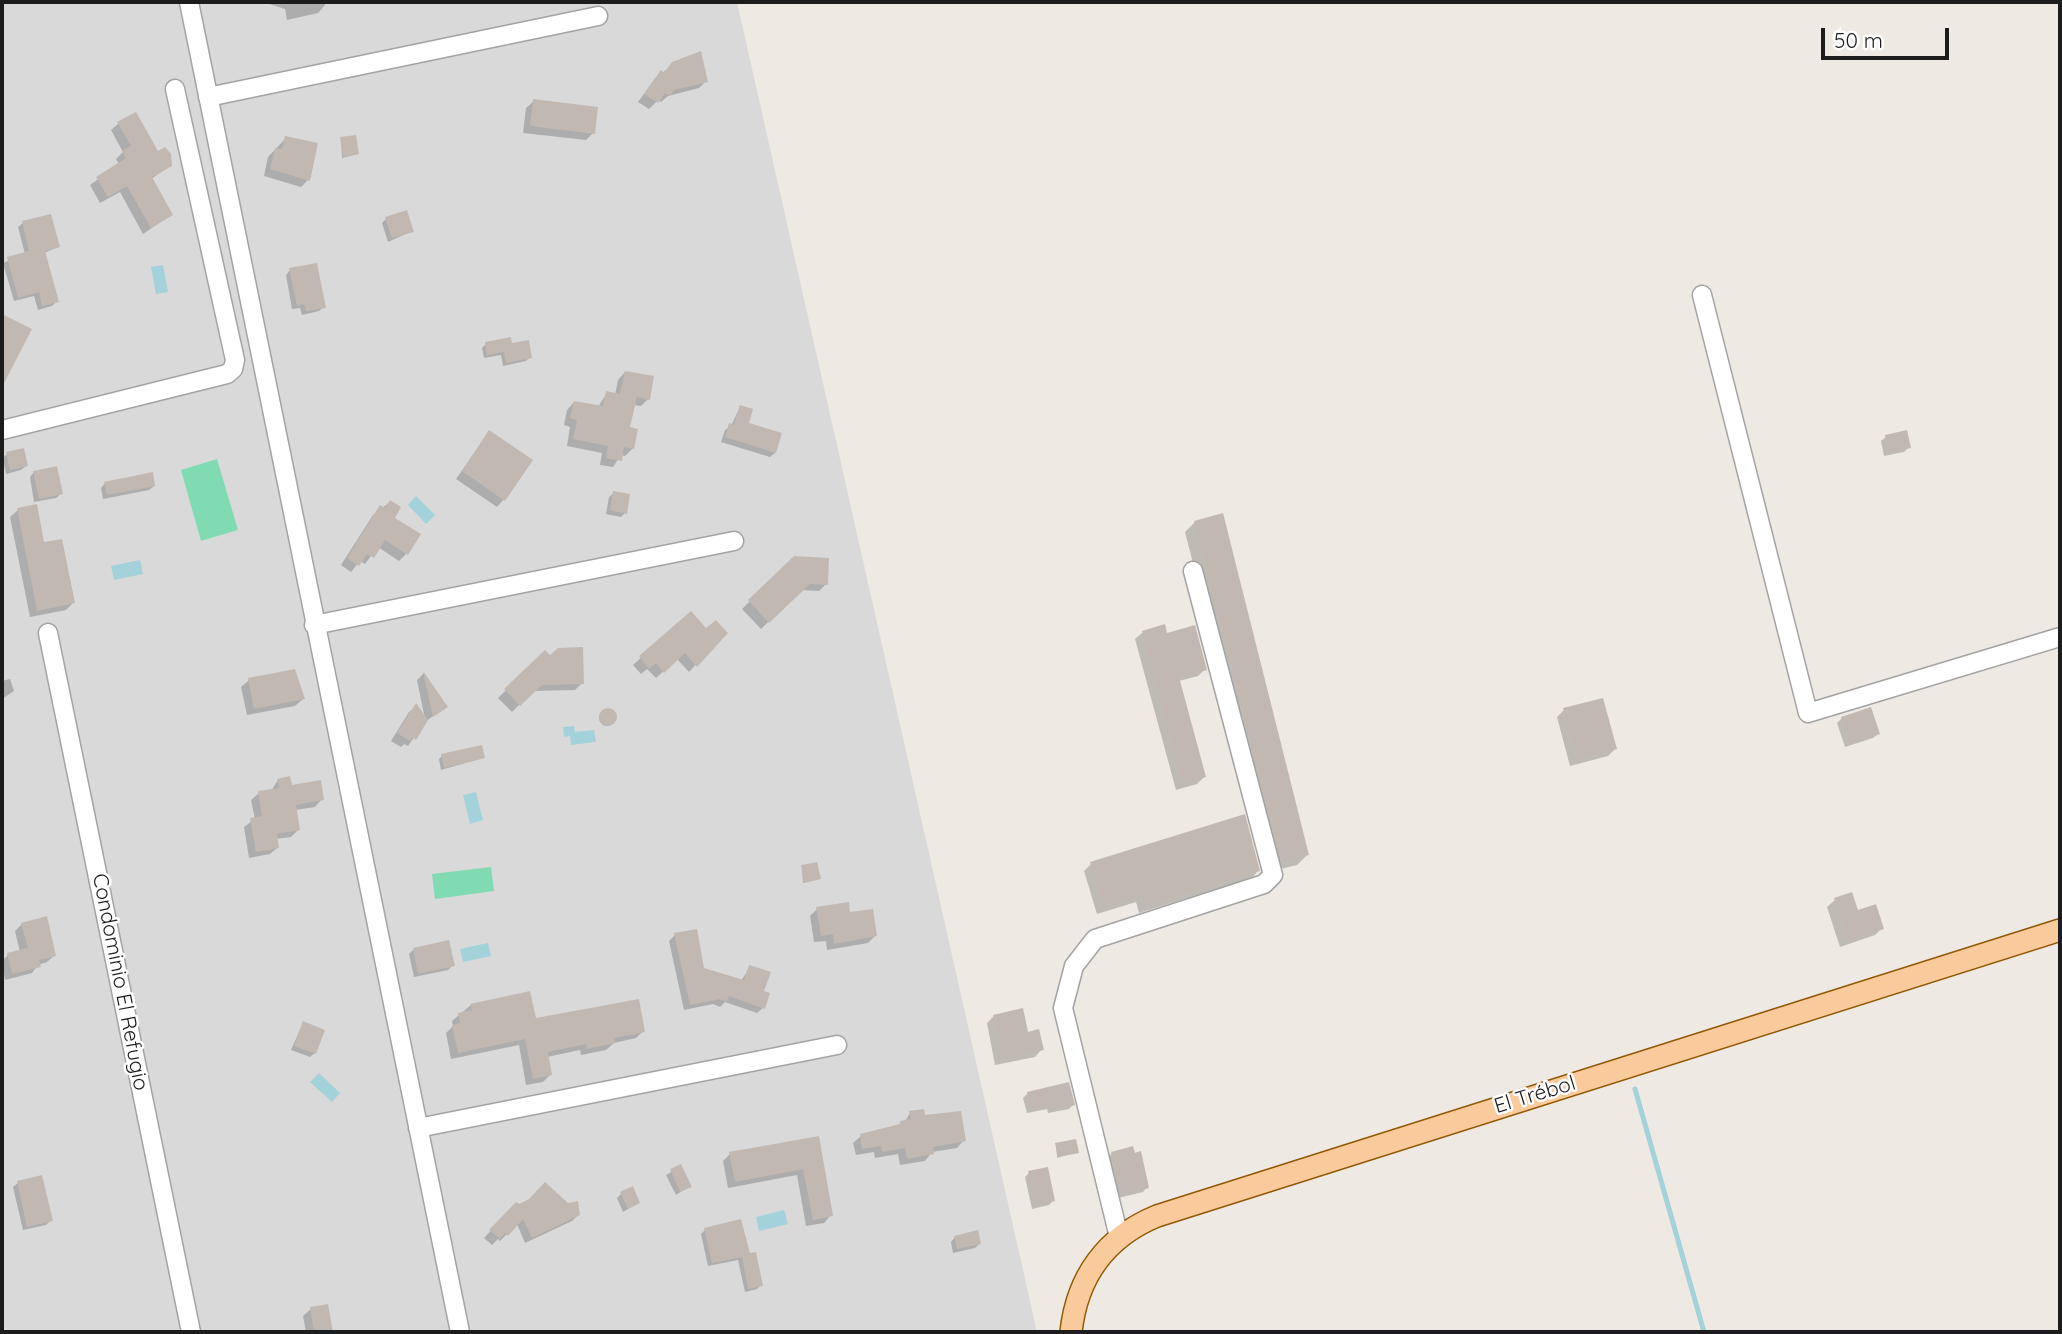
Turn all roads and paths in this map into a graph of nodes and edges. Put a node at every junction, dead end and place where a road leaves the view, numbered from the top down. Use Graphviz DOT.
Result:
graph roads {
  1 [pos="189,2"];
  2 [pos="598,16"];
  3 [pos="175,89"];
  4 [pos="208,97"];
  5 [pos="1702,295"];
  6 [pos="2,430"];
  7 [pos="734,541"];
  8 [pos="1193,572"];
  9 [pos="314,625"];
  10 [pos="48,633"];
  11 [pos="2060,637"];
  12 [pos="2060,930"];
  13 [pos="837,1045"];
  14 [pos="418,1128"];
  15 [pos="1119,1237"];
  16 [pos="191,1332"];
  17 [pos="460,1332"];
  18 [pos="1071,1332"];
  1 -- 4 [label="street"];
  2 -- 4 [label="street"];
  3 -- 6 [label="street"];
  4 -- 9 [label="street"];
  5 -- 11 [label="street"];
  7 -- 9 [label="street"];
  8 -- 15 [label="street"];
  9 -- 14 [label="street"];
  10 -- 16 [label="street, Condominio El Refugio"];
  12 -- 15 [label="main road, El Trébol"];
  13 -- 14 [label="street"];
  14 -- 17 [label="street"];
  15 -- 18 [label="main road, El Trébol"];
}
